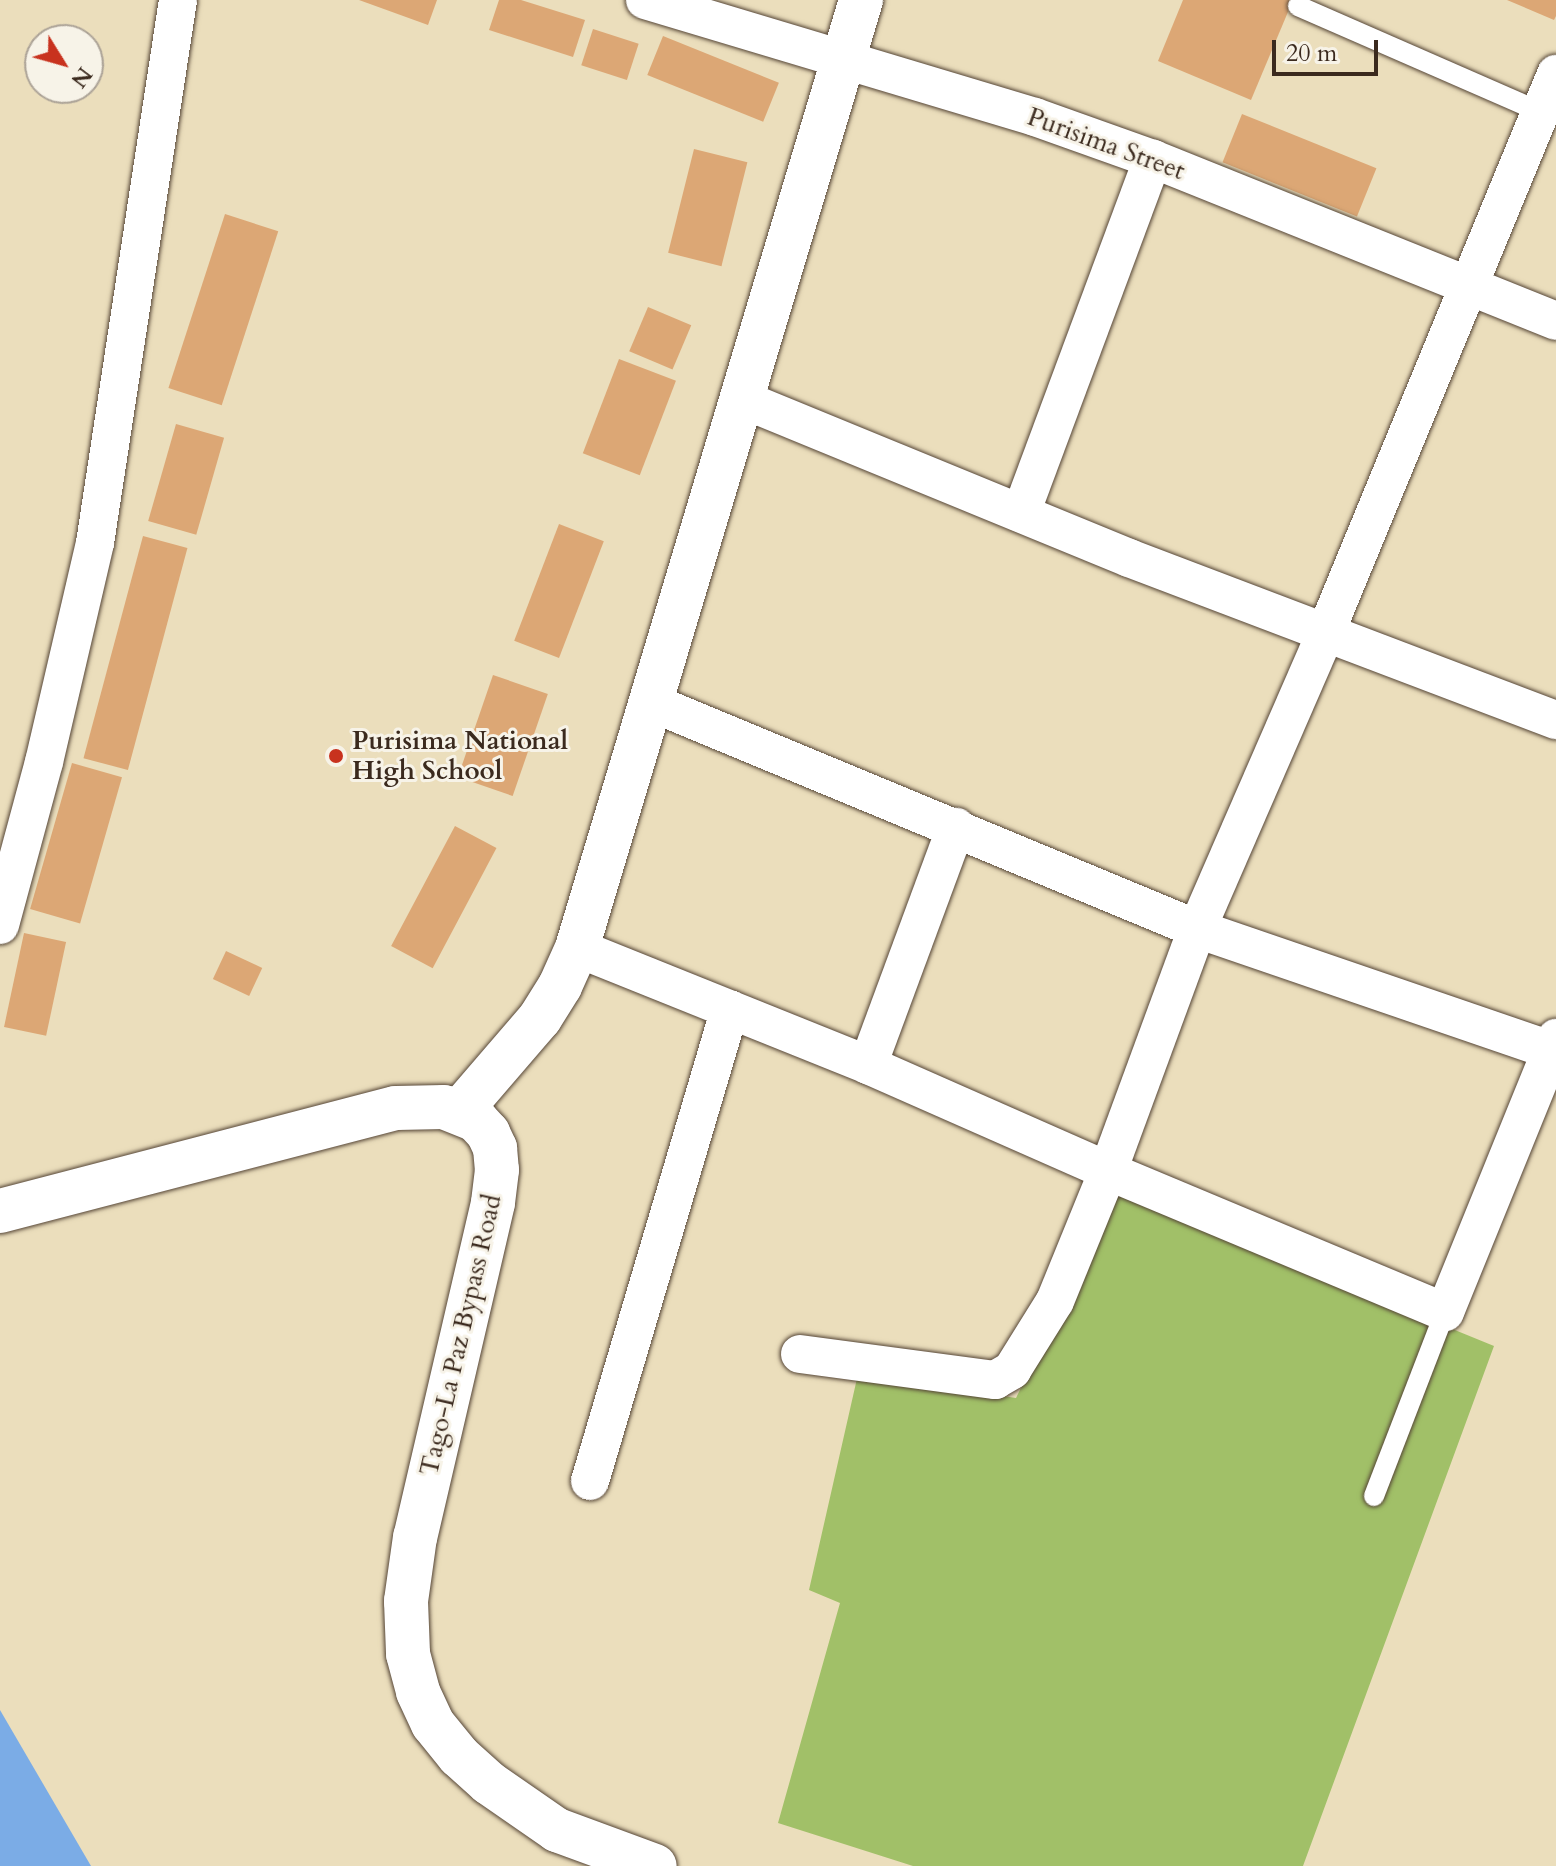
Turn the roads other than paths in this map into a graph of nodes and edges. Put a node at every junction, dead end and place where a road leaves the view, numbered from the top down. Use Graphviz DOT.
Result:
graph roads {
  1 [pos="178,0"];
  2 [pos="645,0"];
  3 [pos="861,0"];
  4 [pos="1298,6"];
  5 [pos="844,57"];
  6 [pos="1556,74"];
  7 [pos="1541,112"];
  8 [pos="1153,159"];
  9 [pos="1470,287"];
  10 [pos="1556,321"];
  11 [pos="744,400"];
  12 [pos="1021,513"];
  13 [pos="1325,634"];
  14 [pos="650,702"];
  15 [pos="1556,720"];
  16 [pos="956,827"];
  17 [pos="0,925"];
  18 [pos="1197,929"];
  19 [pos="577,948"];
  20 [pos="730,1009"];
  21 [pos="1554,1047"];
  22 [pos="868,1065"];
  23 [pos="460,1111"];
  24 [pos="1108,1171"];
  25 [pos="0,1211"];
  26 [pos="1445,1312"];
  27 [pos="800,1354"];
  28 [pos="590,1481"];
  29 [pos="1374,1496"];
  30 [pos="655,1866"];
  1 -- 17 [label="street"];
  2 -- 5 [label="street, Purisima Street"];
  3 -- 5 [label="main road"];
  4 -- 7 [label="lane"];
  5 -- 8 [label="street, Purisima Street"];
  5 -- 11 [label="main road"];
  6 -- 7 [label="street"];
  7 -- 9 [label="street"];
  8 -- 9 [label="street, Purisima Street"];
  8 -- 12 [label="street"];
  9 -- 10 [label="street, Purisima Street"];
  9 -- 13 [label="street"];
  11 -- 12 [label="street"];
  11 -- 14 [label="main road"];
  12 -- 13 [label="street"];
  13 -- 15 [label="street"];
  13 -- 18 [label="street"];
  14 -- 16 [label="street"];
  14 -- 19 [label="main road"];
  16 -- 18 [label="street"];
  16 -- 22 [label="street"];
  18 -- 21 [label="street"];
  18 -- 24 [label="street"];
  19 -- 20 [label="street"];
  19 -- 23 [label="main road"];
  20 -- 22 [label="street"];
  20 -- 28 [label="street"];
  21 -- 26 [label="street"];
  22 -- 24 [label="street"];
  23 -- 25 [label="main road"];
  23 -- 30 [label="main road, Tago-La Paz Bypass Road"];
  24 -- 26 [label="street"];
  24 -- 27 [label="street"];
  26 -- 29 [label="lane"];
}
